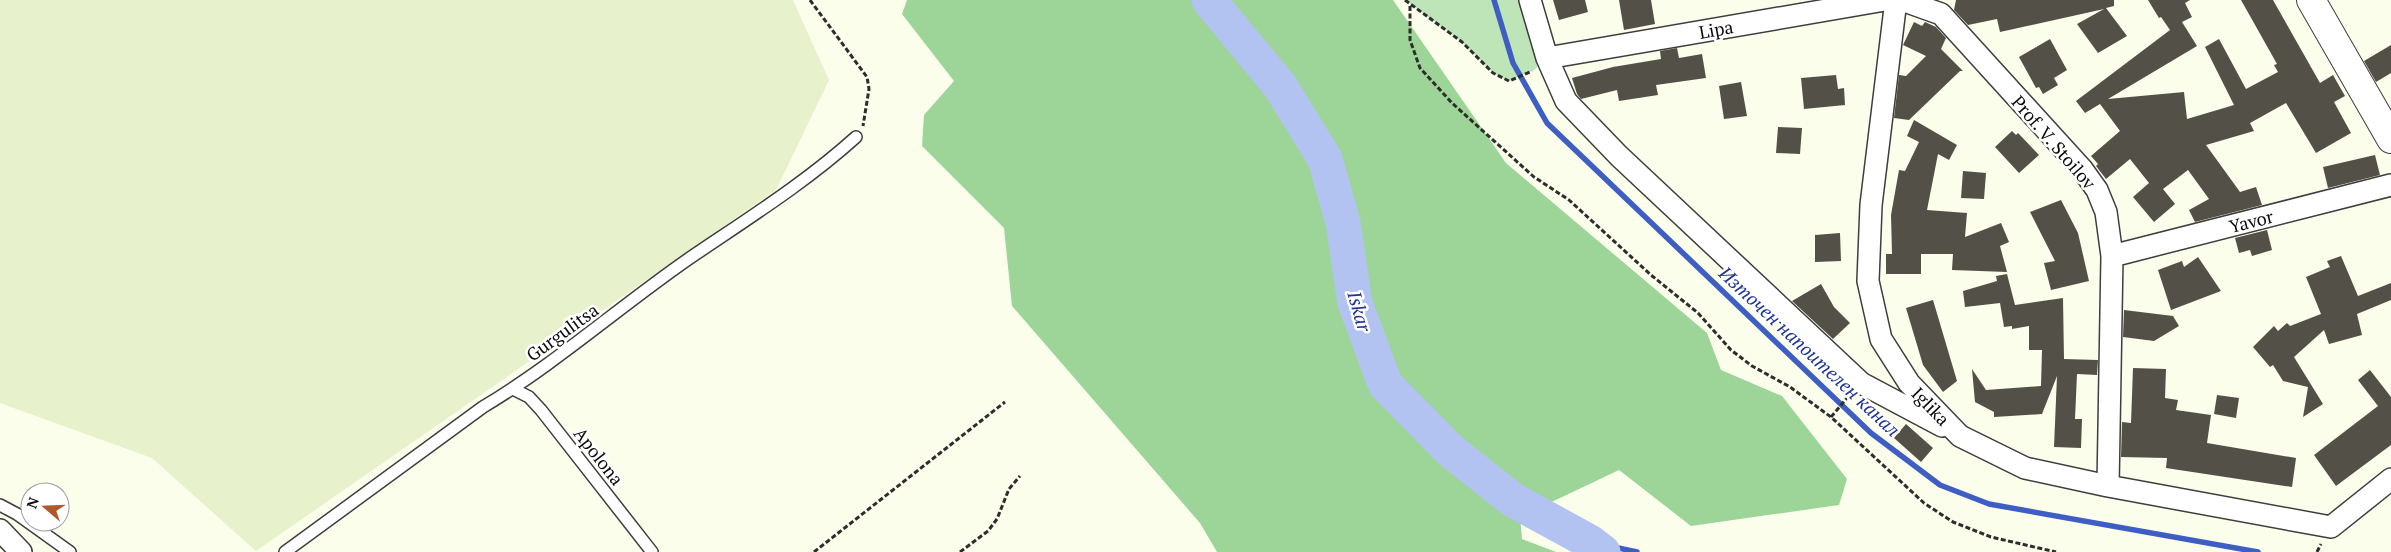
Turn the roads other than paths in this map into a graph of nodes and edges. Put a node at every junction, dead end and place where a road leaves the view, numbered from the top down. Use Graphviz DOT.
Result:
graph roads {
  1 [pos="1530,0"];
  2 [pos="1886,0"];
  3 [pos="1896,0"];
  4 [pos="1902,0"];
  5 [pos="2311,0"];
  6 [pos="1541,64"];
  7 [pos="856,137"];
  8 [pos="2391,138"];
  9 [pos="2391,185"];
  10 [pos="2112,256"];
  11 [pos="514,388"];
  12 [pos="1960,436"];
  13 [pos="2391,480"];
  14 [pos="2108,486"];
  15 [pos="0,505"];
  16 [pos="0,530"];
  17 [pos="21,552"];
  18 [pos="70,552"];
  19 [pos="285,552"];
  20 [pos="652,552"];
  1 -- 6 [label="street"];
  2 -- 6 [label="street, Lipa"];
  3 -- 12 [label="street, Iglika"];
  4 -- 10 [label="street, Prof. V. Stoilov"];
  5 -- 8 [label="street"];
  6 -- 12 [label="street"];
  7 -- 11 [label="lane, Gurgulitsa"];
  9 -- 10 [label="street, Yavor"];
  10 -- 14 [label="street, Prof. V. Stoilov"];
  11 -- 19 [label="lane, Gurgulitsa"];
  11 -- 20 [label="lane, Apolona"];
  12 -- 14 [label="street, Iglika"];
  13 -- 14 [label="street, Iglika"];
  15 -- 18 [label="lane"];
  16 -- 17 [label="street"];
}
